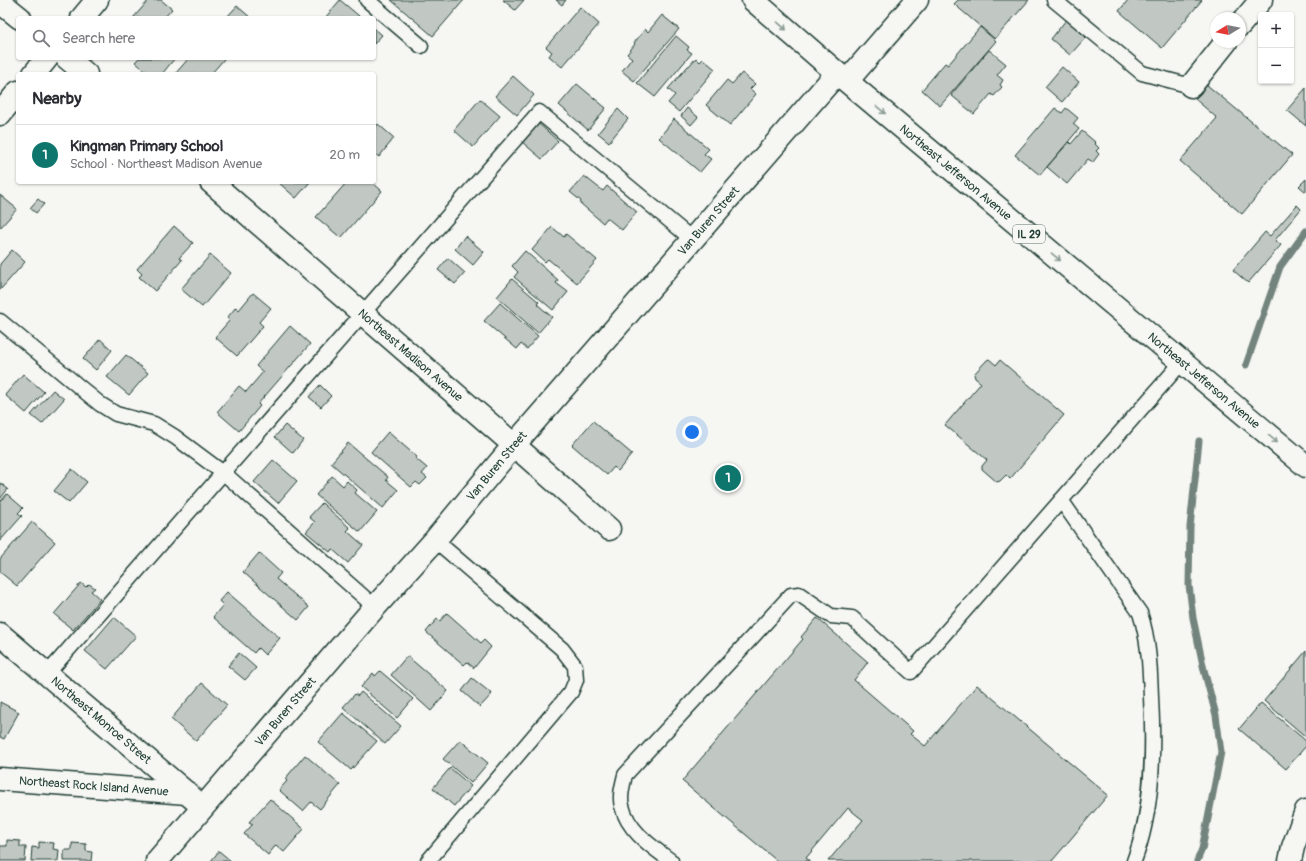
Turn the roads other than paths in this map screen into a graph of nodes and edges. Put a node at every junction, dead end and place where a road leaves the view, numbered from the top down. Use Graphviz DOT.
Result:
graph roads {
  1 [pos="97,0"];
  2 [pos="367,0"];
  3 [pos="753,0"];
  4 [pos="917,0"];
  5 [pos="1054,0"];
  6 [pos="1260,0"];
  7 [pos="0,2"];
  8 [pos="18,16"];
  9 [pos="84,16"];
  10 [pos="1246,18"];
  11 [pos="420,46"];
  12 [pos="1221,48"];
  13 [pos="45,60"];
  14 [pos="70,60"];
  15 [pos="36,72"];
  16 [pos="84,72"];
  17 [pos="842,77"];
  18 [pos="1191,86"];
  19 [pos="16,94"];
  20 [pos="0,114"];
  21 [pos="213,184"];
  22 [pos="692,240"];
  23 [pos="363,314"];
  24 [pos="0,321"];
  25 [pos="1182,362"];
  26 [pos="514,445"];
  27 [pos="1306,466"];
  28 [pos="223,474"];
  29 [pos="1061,500"];
  30 [pos="609,529"];
  31 [pos="435,540"];
  32 [pos="375,607"];
  33 [pos="0,634"];
  34 [pos="47,674"];
  35 [pos="0,779"];
  36 [pos="187,793"];
  37 [pos="203,807"];
  38 [pos="1306,811"];
  39 [pos="158,861"];
  40 [pos="428,861"];
  41 [pos="671,861"];
  42 [pos="1134,861"];
  43 [pos="1290,861"];
  1 -- 9 [label="street"];
  2 -- 11 [label="lane"];
  3 -- 17 [label="street, Northeast Jefferson Avenue / IL 29, one-way"];
  4 -- 17 [label="street, Van Buren Street"];
  5 -- 18 [label="lane"];
  6 -- 10 [label="street"];
  7 -- 8 [label="street"];
  12 -- 18 [label="street"];
  13 -- 15 [label="street"];
  14 -- 16 [label="street"];
  17 -- 22 [label="street, Van Buren Street"];
  17 -- 25 [label="street, Northeast Jefferson Avenue / IL 29, one-way"];
  19 -- 20 [label="street"];
  21 -- 23 [label="street, Northeast Madison Avenue"];
  22 -- 23 [label="lane"];
  22 -- 26 [label="street, Van Buren Street"];
  23 -- 26 [label="street, Northeast Madison Avenue"];
  23 -- 28 [label="lane"];
  24 -- 28 [label="lane"];
  25 -- 27 [label="street, Northeast Jefferson Avenue / IL 29, one-way"];
  25 -- 29 [label="lane"];
  26 -- 30 [label="street, Northeast Madison Avenue"];
  26 -- 31 [label="street, Van Buren Street"];
  28 -- 32 [label="lane"];
  28 -- 34 [label="lane"];
  29 -- 41 [label="lane"];
  29 -- 42 [label="lane"];
  31 -- 32 [label="street, Van Buren Street"];
  31 -- 40 [label="lane"];
  32 -- 37 [label="street, Van Buren Street"];
  33 -- 34 [label="street, Northeast Monroe Street"];
  34 -- 36 [label="street, Northeast Monroe Street"];
  35 -- 36 [label="street, Northeast Rock Island Avenue"];
  36 -- 37 [label="street, Northeast Monroe Street"];
  37 -- 39 [label="street, Van Buren Street"];
  38 -- 43 [label="street"];
}
